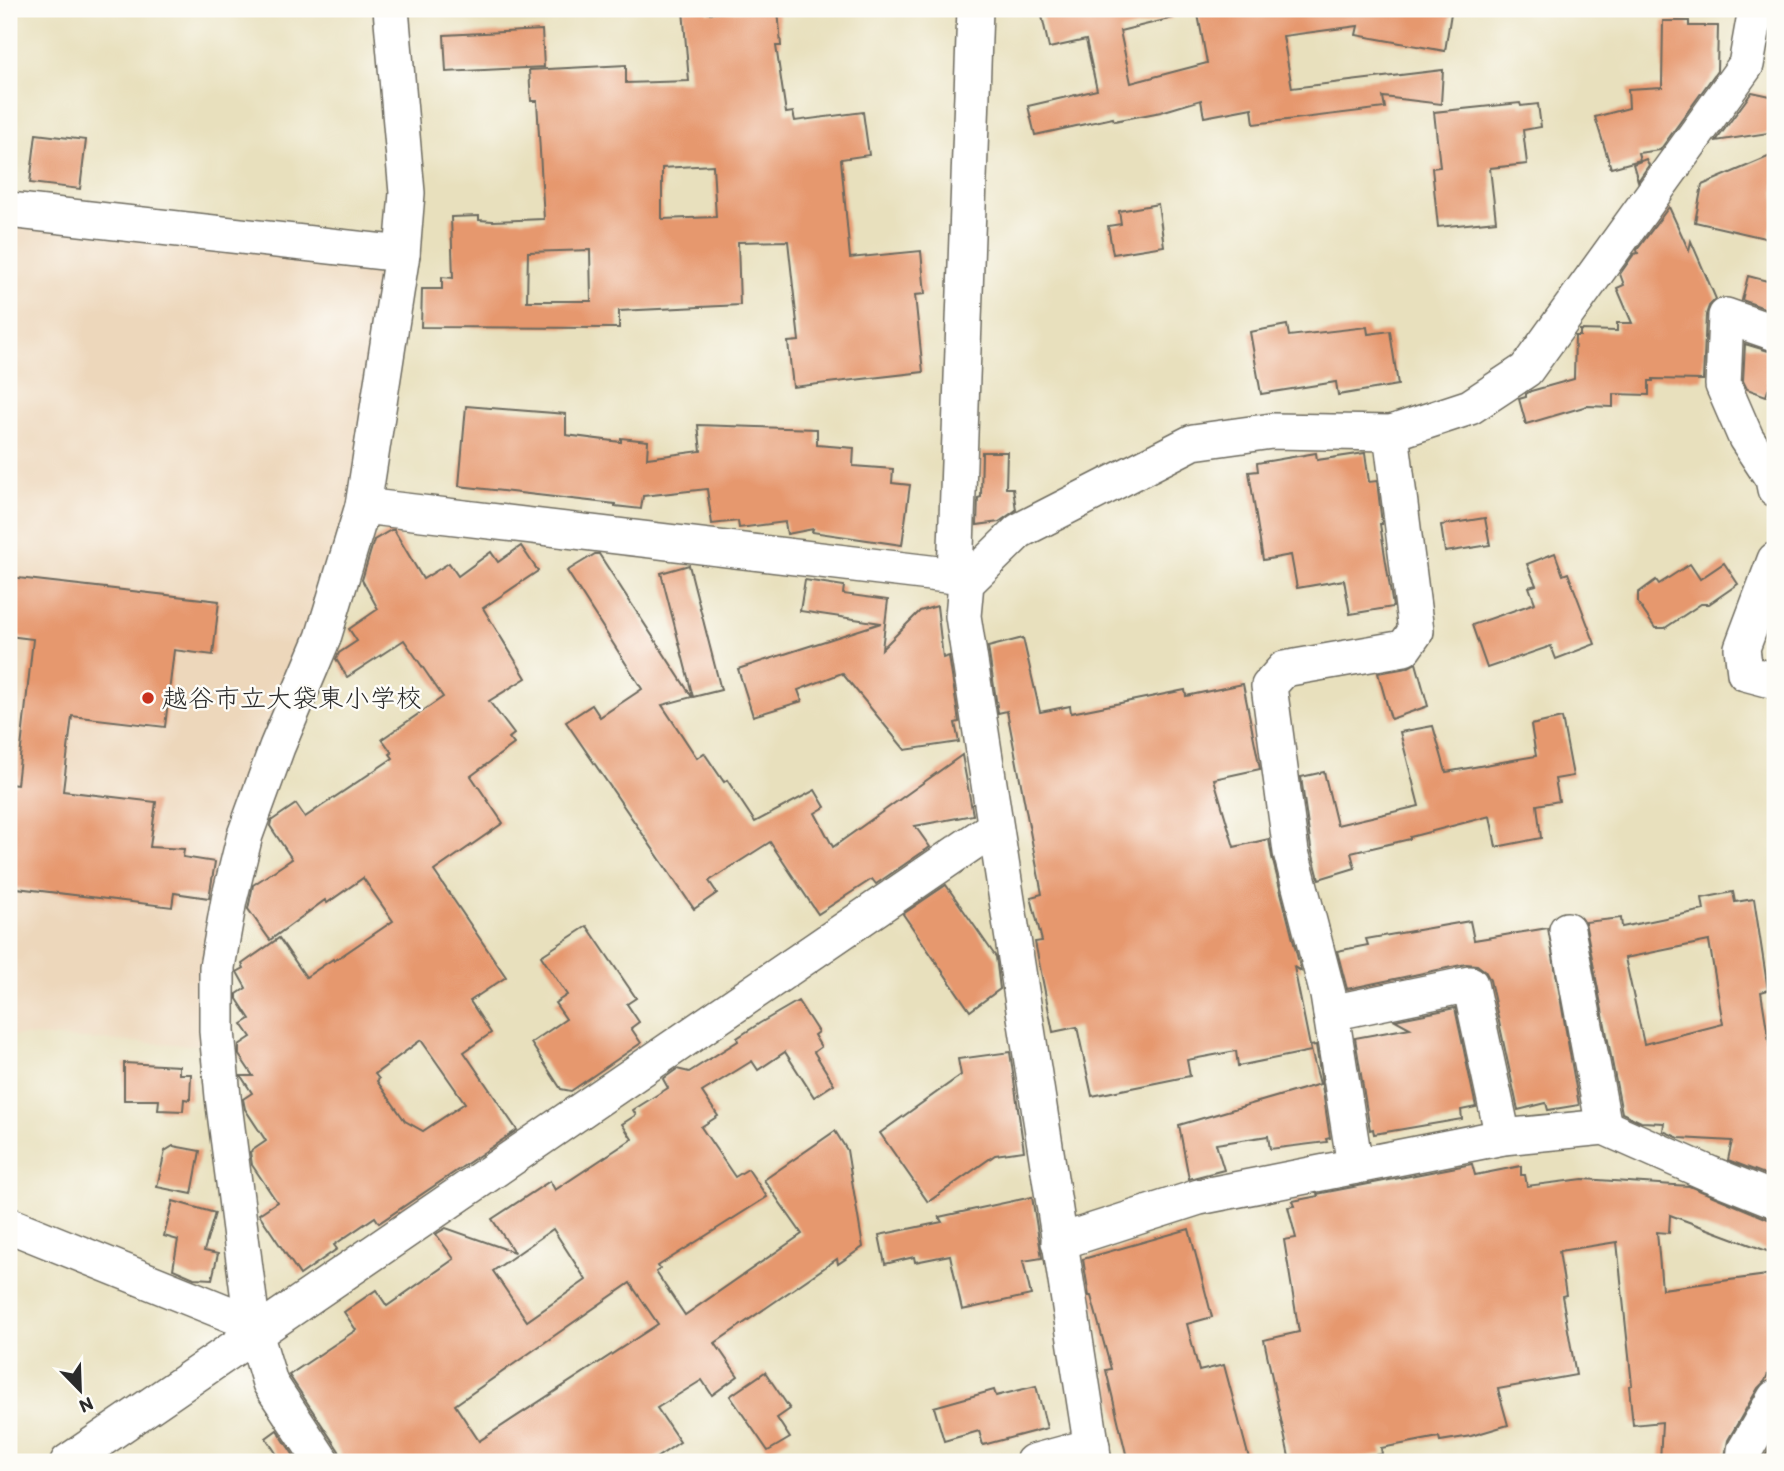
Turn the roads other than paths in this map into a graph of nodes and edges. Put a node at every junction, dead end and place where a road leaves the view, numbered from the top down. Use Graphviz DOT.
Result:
graph roads {
  1 [pos="391,9"];
  2 [pos="975,9"];
  3 [pos="1756,9"];
  4 [pos="9,210"];
  5 [pos="402,254"];
  6 [pos="1775,333"];
  7 [pos="1391,433"];
  8 [pos="1775,489"];
  9 [pos="363,506"];
  10 [pos="1775,561"];
  11 [pos="960,580"];
  12 [pos="1775,681"];
  13 [pos="995,827"];
  14 [pos="1567,930"];
  15 [pos="1331,1013"];
  16 [pos="1604,1126"];
  17 [pos="1503,1137"];
  18 [pos="1354,1166"];
  19 [pos="1775,1200"];
  20 [pos="9,1225"];
  21 [pos="1059,1242"];
  22 [pos="254,1329"];
  23 [pos="1775,1398"];
  24 [pos="1093,1454"];
  25 [pos="68,1462"];
  26 [pos="322,1462"];
  27 [pos="1033,1462"];
  28 [pos="1744,1462"];
  1 -- 5 [label="street"];
  2 -- 11 [label="street"];
  3 -- 7 [label="street"];
  4 -- 5 [label="street"];
  5 -- 9 [label="street"];
  6 -- 8 [label="street"];
  7 -- 11 [label="street"];
  7 -- 15 [label="street"];
  9 -- 11 [label="street"];
  9 -- 22 [label="street"];
  10 -- 12 [label="street"];
  11 -- 13 [label="street"];
  13 -- 21 [label="street"];
  13 -- 22 [label="street"];
  14 -- 16 [label="street"];
  15 -- 17 [label="street"];
  15 -- 18 [label="street"];
  16 -- 17 [label="street"];
  16 -- 19 [label="street"];
  17 -- 18 [label="street"];
  18 -- 21 [label="street"];
  20 -- 22 [label="street"];
  21 -- 24 [label="street"];
  22 -- 25 [label="street"];
  22 -- 26 [label="street"];
  23 -- 28 [label="street"];
  24 -- 27 [label="street"];
}
